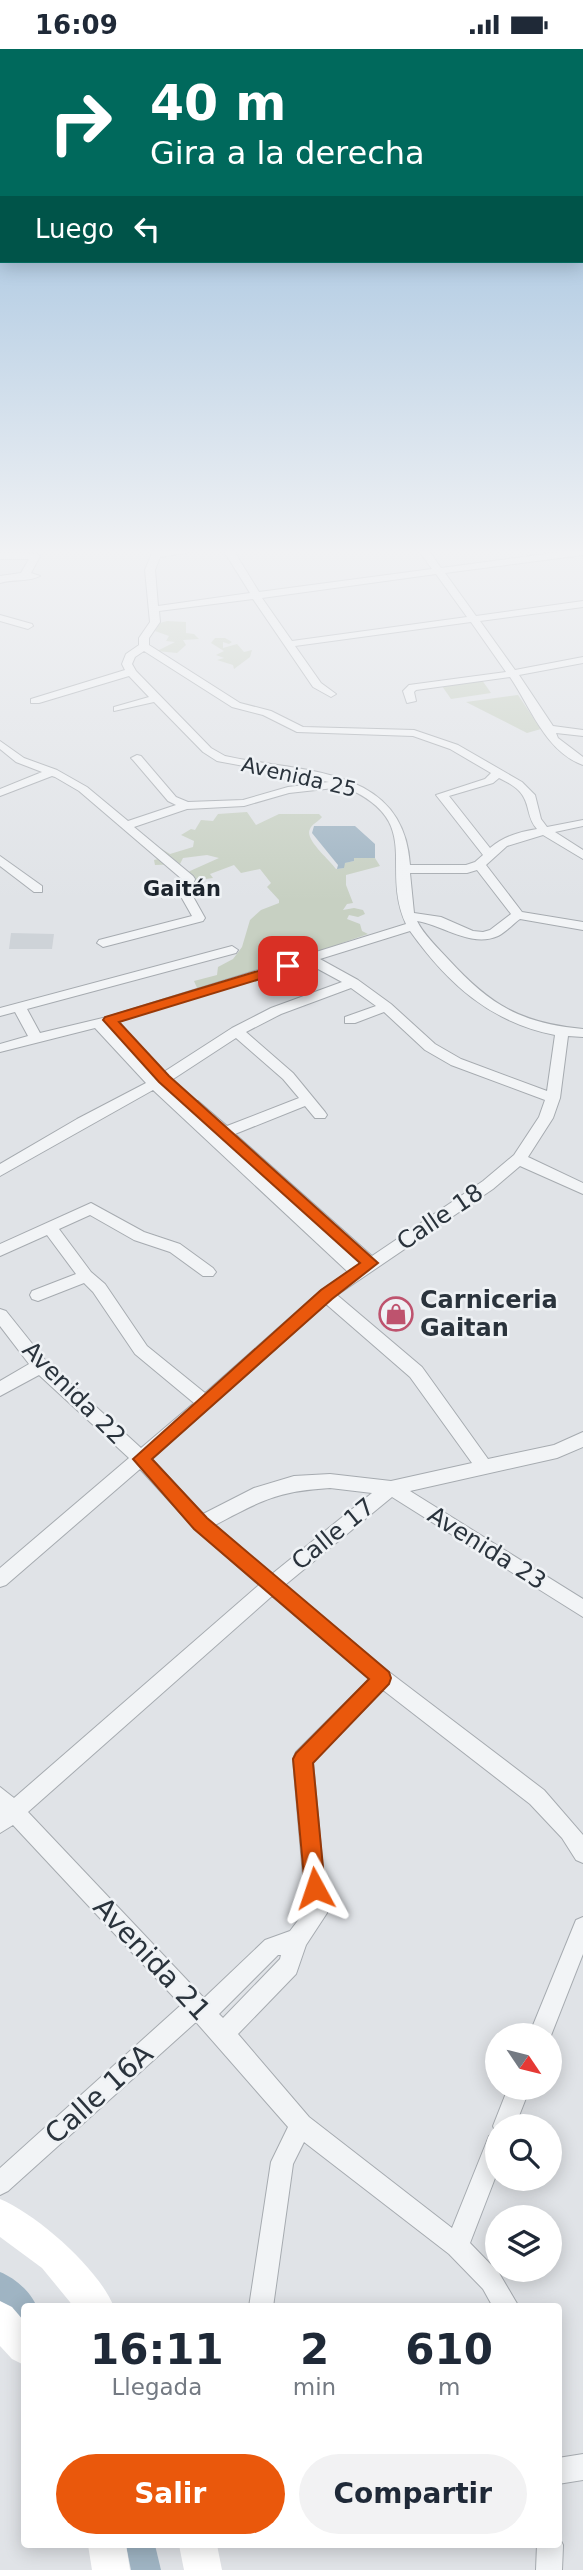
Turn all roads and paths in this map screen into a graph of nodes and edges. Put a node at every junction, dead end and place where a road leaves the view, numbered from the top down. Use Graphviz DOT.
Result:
graph roads {
  1 [pos="128,666"];
  2 [pos="175,666"];
  3 [pos="304,666"];
  4 [pos="505,666"];
  5 [pos="554,666"];
  6 [pos="131,672"];
  7 [pos="511,674"];
  8 [pos="331,694"];
  9 [pos="156,698"];
  10 [pos="35,701"];
  11 [pos="411,701"];
  12 [pos="118,709"];
  13 [pos="550,729"];
  14 [pos="583,733"];
  15 [pos="0,744"];
  16 [pos="137,758"];
  17 [pos="583,762"];
  18 [pos="53,772"];
  19 [pos="498,772"];
  20 [pos="347,784"];
  21 [pos="0,793"];
  22 [pos="186,806"];
  23 [pos="583,823"];
  24 [pos="125,826"];
  25 [pos="545,831"];
  26 [pos="489,854"];
  27 [pos="583,855"];
  28 [pos="0,860"];
  29 [pos="480,865"];
  30 [pos="404,869"];
  31 [pos="38,889"];
  32 [pos="518,915"];
  33 [pos="410,921"];
  34 [pos="583,926"];
  35 [pos="103,943"];
  36 [pos="232,950"];
  37 [pos="310,959"];
  38 [pos="353,983"];
  39 [pos="19,1007"];
  40 [pos="386,1007"];
  41 [pos="0,1012"];
  42 [pos="350,1020"];
  43 [pos="104,1022"];
  44 [pos="237,1031"];
  45 [pos="562,1032"];
  46 [pos="583,1033"];
  47 [pos="36,1039"];
  48 [pos="0,1048"];
  49 [pos="160,1082"];
  50 [pos="553,1098"];
  51 [pos="308,1100"];
  52 [pos="320,1115"];
  53 [pos="220,1135"];
  54 [pos="519,1159"];
  55 [pos="0,1171"];
  56 [pos="583,1189"];
  57 [pos="50,1228"];
  58 [pos="0,1250"];
  59 [pos="364,1268"];
  60 [pos="208,1272"];
  61 [pos="86,1276"];
  62 [pos="38,1295"];
  63 [pos="326,1295"];
  64 [pos="0,1315"];
  65 [pos="40,1366"];
  66 [pos="0,1389"];
  67 [pos="205,1403"];
  68 [pos="583,1439"];
  69 [pos="141,1459"];
  70 [pos="485,1468"];
  71 [pos="391,1488"];
  72 [pos="201,1524"];
  73 [pos="0,1579"];
  74 [pos="272,1585"];
  75 [pos="583,1609"];
  76 [pos="382,1678"];
  77 [pos="4,1810"];
  78 [pos="583,1853"];
  79 [pos="583,1927"];
  80 [pos="298,1939"];
  81 [pos="200,2010"];
  82 [pos="545,2023"];
  83 [pos="223,2034"];
  84 [pos="300,2125"];
  85 [pos="485,2175"];
  86 [pos="0,2183"];
  87 [pos="0,2216"];
  88 [pos="457,2246"];
  89 [pos="94,2303"];
  90 [pos="262,2303"];
  91 [pos="505,2303"];
  92 [pos="0,2319"];
  93 [pos="21,2344"];
  94 [pos="583,2467"];
  95 [pos="562,2470"];
  96 [pos="107,2548"];
  97 [pos="199,2548"];
  98 [pos="550,2548"];
  99 [pos="111,2570"];
  100 [pos="203,2570"];
  101 [pos="550,2570"];
  1 -- 6 [label="street"];
  2 -- 19 [label="street"];
  3 -- 8 [label="street"];
  4 -- 7 [label="street"];
  5 -- 7 [label="street"];
  6 -- 9 [label="street, Avenida 25"];
  6 -- 10 [label="street"];
  7 -- 11 [label="street"];
  7 -- 13 [label="street"];
  9 -- 12 [label="street"];
  9 -- 20 [label="street, Avenida 25"];
  13 -- 14 [label="street"];
  13 -- 17 [label="street"];
  15 -- 18 [label="street"];
  16 -- 22 [label="street"];
  18 -- 21 [label="street"];
  18 -- 24 [label="street"];
  19 -- 25 [label="street"];
  19 -- 26 [label="street"];
  20 -- 22 [label="street"];
  20 -- 30 [label="street, Avenida 25"];
  22 -- 24 [label="street"];
  23 -- 25 [label="street"];
  24 -- 35 [label="street"];
  25 -- 26 [label="street"];
  25 -- 27 [label="street"];
  26 -- 29 [label="street"];
  28 -- 31 [label="street"];
  29 -- 30 [label="street"];
  29 -- 32 [label="street"];
  30 -- 33 [label="street, Avenida 25"];
  32 -- 33 [label="street"];
  32 -- 34 [label="street"];
  33 -- 37 [label="street"];
  33 -- 45 [label="street"];
  36 -- 39 [label="street"];
  37 -- 38 [label="street"];
  37 -- 43 [label="street"];
  38 -- 40 [label="street"];
  38 -- 44 [label="street"];
  39 -- 41 [label="street"];
  39 -- 47 [label="street"];
  40 -- 42 [label="street"];
  40 -- 50 [label="street"];
  43 -- 47 [label="street"];
  43 -- 49 [label="street"];
  44 -- 49 [label="street"];
  44 -- 51 [label="street"];
  45 -- 46 [label="street"];
  45 -- 50 [label="street, Calle 18"];
  47 -- 48 [label="street"];
  49 -- 53 [label="street"];
  49 -- 55 [label="street"];
  50 -- 54 [label="street, Calle 18"];
  51 -- 52 [label="street"];
  51 -- 53 [label="street"];
  53 -- 59 [label="street"];
  54 -- 56 [label="street"];
  54 -- 59 [label="street, Calle 18"];
  57 -- 58 [label="street"];
  57 -- 60 [label="street"];
  57 -- 61 [label="street"];
  59 -- 63 [label="street, Calle 18"];
  61 -- 62 [label="street"];
  61 -- 67 [label="street"];
  63 -- 67 [label="street, Calle 18"];
  63 -- 70 [label="street"];
  64 -- 65 [label="street, Avenida 22"];
  65 -- 66 [label="street"];
  65 -- 69 [label="street, Avenida 22"];
  67 -- 69 [label="street, Calle 18"];
  68 -- 70 [label="street, Calle 17"];
  69 -- 72 [label="street, Avenida 22"];
  69 -- 73 [label="street, Calle 18"];
  70 -- 71 [label="street, Calle 17"];
  71 -- 72 [label="street"];
  71 -- 74 [label="street, Calle 17"];
  71 -- 75 [label="street, Avenida 23"];
  72 -- 74 [label="street, Avenida 22"];
  74 -- 76 [label="street"];
  74 -- 77 [label="street, Calle 17"];
  76 -- 78 [label="street"];
  76 -- 80 [label="street"];
  77 -- 81 [label="street, Avenida 21"];
  79 -- 82 [label="street"];
  80 -- 81 [label="street, Calle 16A"];
  80 -- 83 [label="street"];
  81 -- 83 [label="street, Avenida 21"];
  81 -- 86 [label="street, Calle 16A"];
  83 -- 84 [label="street, Avenida 21"];
  84 -- 88 [label="street, Avenida 21"];
  84 -- 90 [label="street"];
  85 -- 88 [label="street"];
  87 -- 89 [label="main road"];
  88 -- 91 [label="street, Avenida 21"];
  92 -- 93 [label="main road"];
  94 -- 95 [label="street"];
  96 -- 99 [label="main road"];
  97 -- 100 [label="main road"];
  98 -- 101 [label="street"];
}
